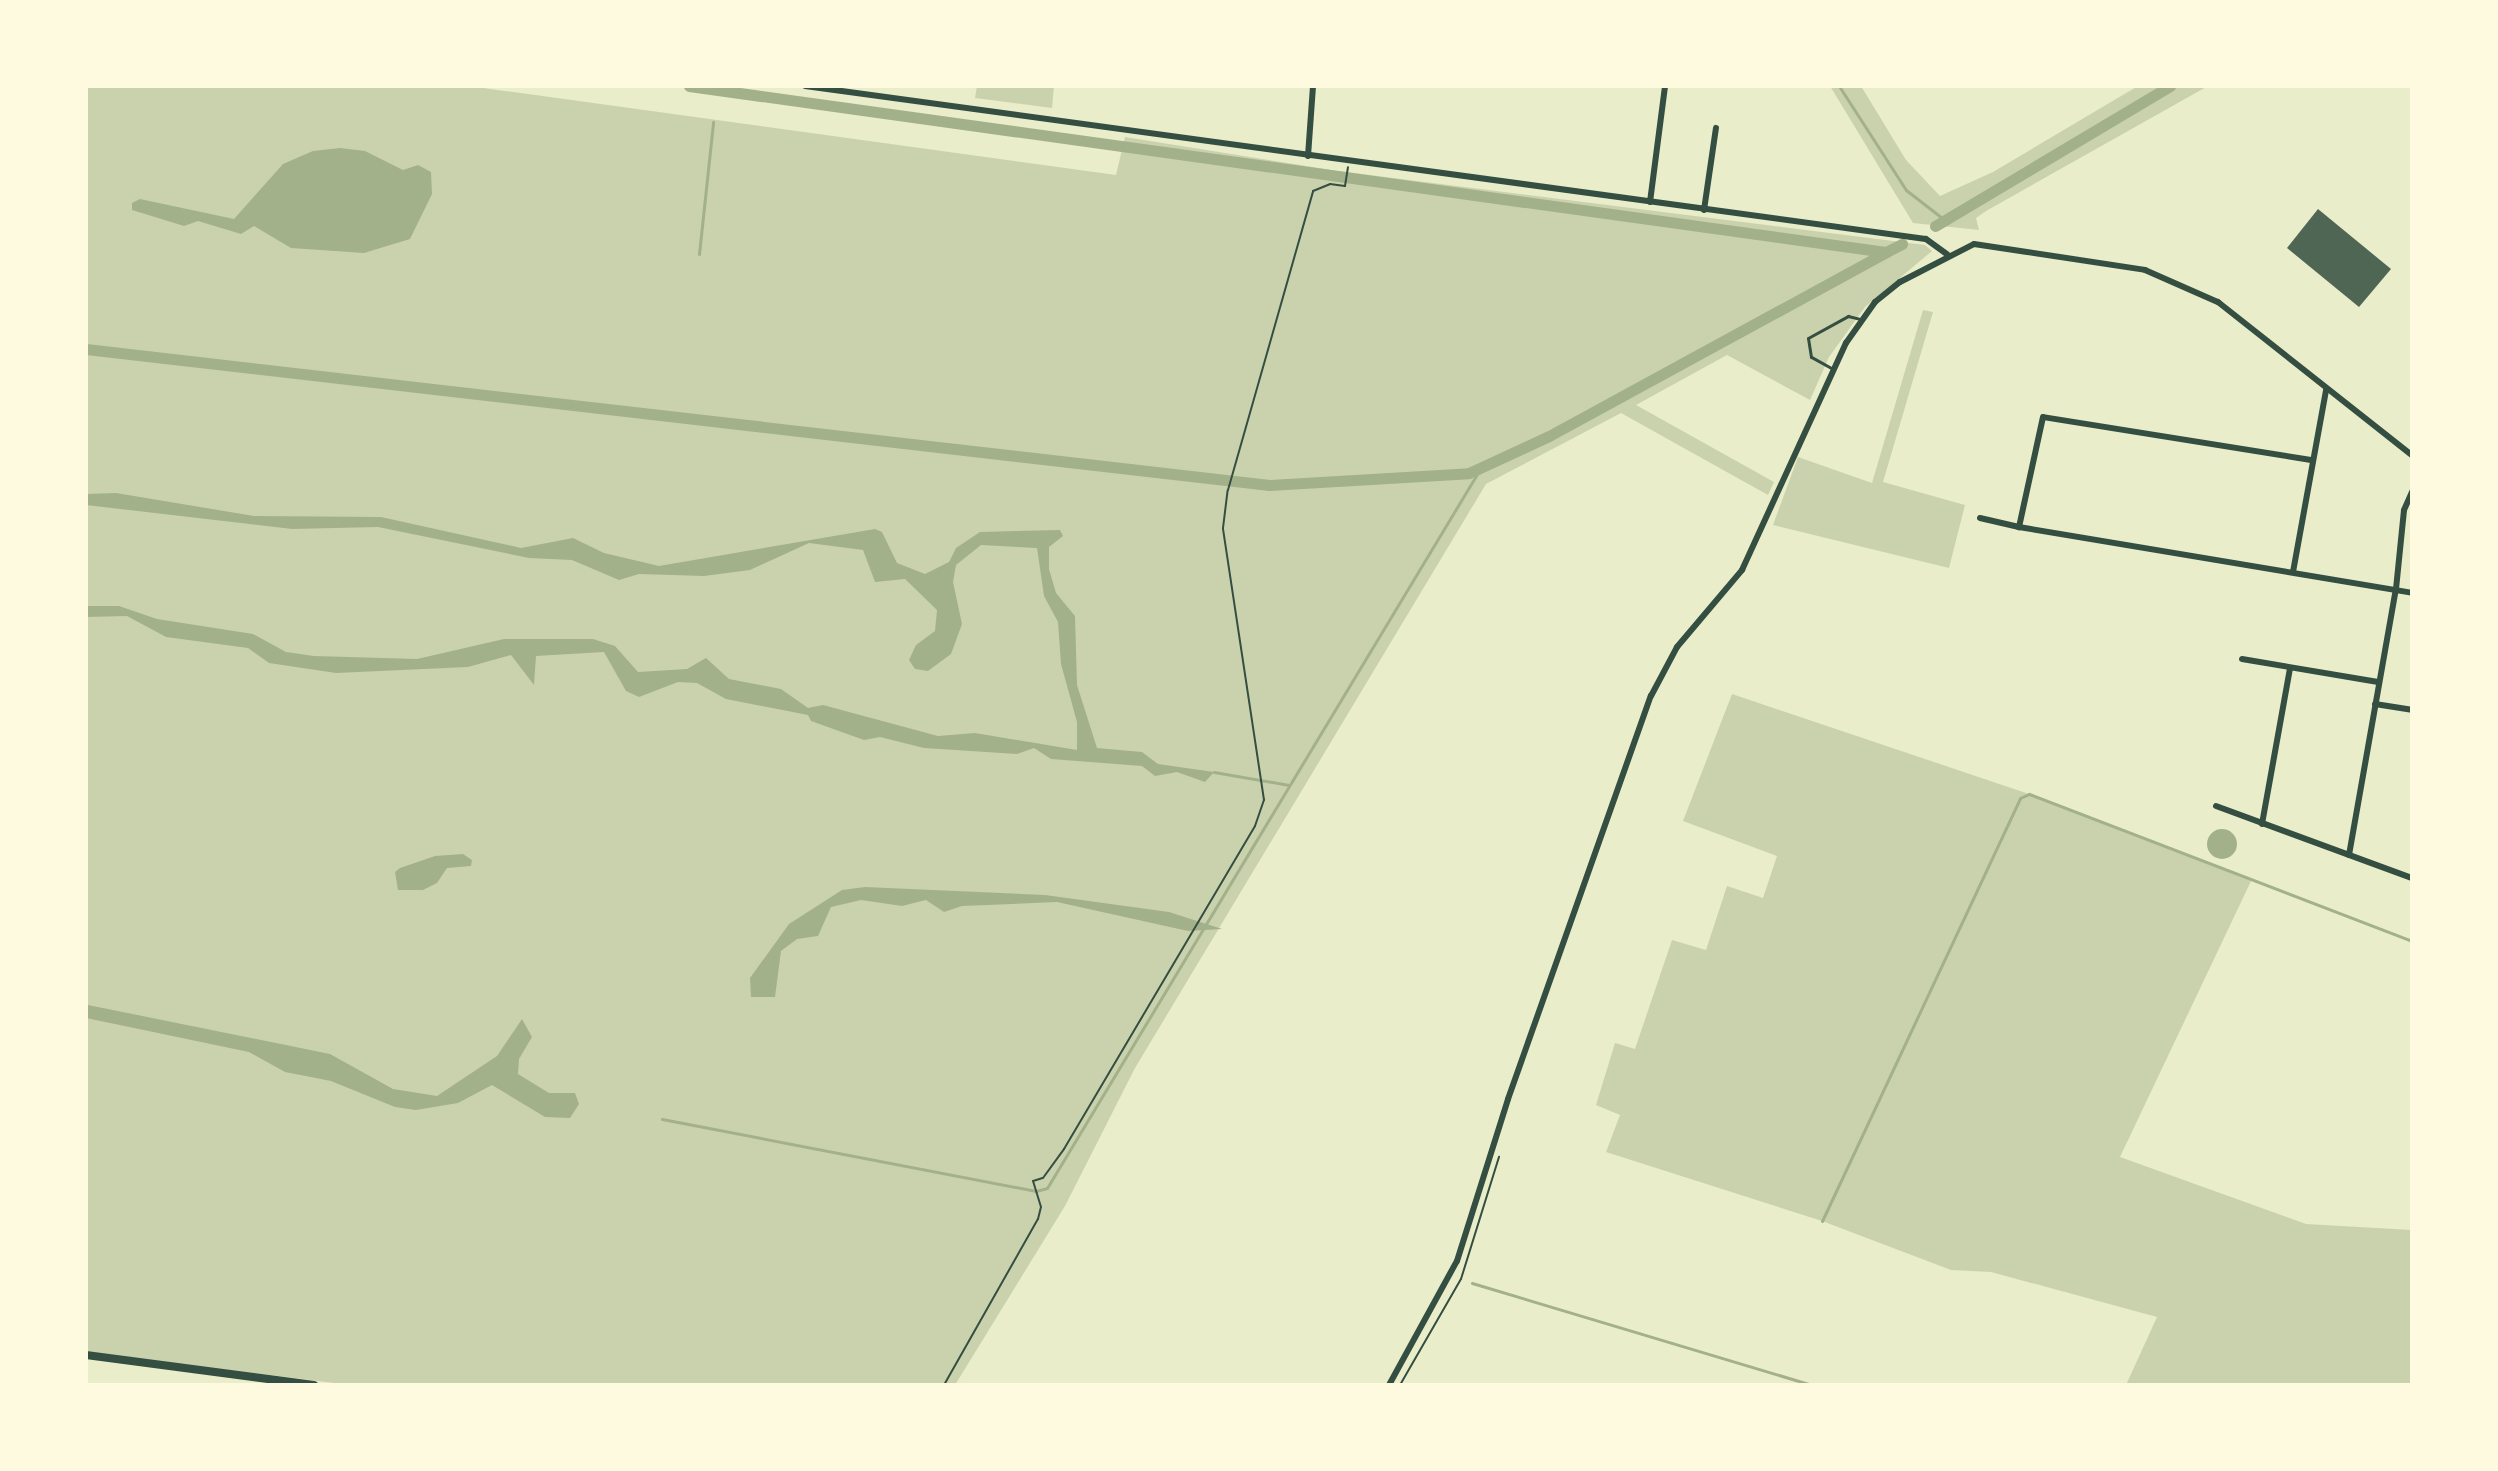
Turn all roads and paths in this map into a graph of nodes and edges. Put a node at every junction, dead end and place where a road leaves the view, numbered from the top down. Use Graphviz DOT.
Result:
graph roads {
  1 [pos="805,86"];
  2 [pos="1313,86"];
  3 [pos="1665,86"];
  4 [pos="1716,128"];
  5 [pos="1308,156"];
  6 [pos="1348,168"];
  7 [pos="1650,202"];
  8 [pos="1704,210"];
  9 [pos="1947,254"];
  10 [pos="1860,319"];
  11 [pos="1833,369"];
  12 [pos="2326,390"];
  13 [pos="2412,455"];
  14 [pos="2311,460"];
  15 [pos="2412,492"];
  16 [pos="1980,518"];
  17 [pos="2019,527"];
  18 [pos="2293,572"];
  19 [pos="2396,589"];
  20 [pos="2412,593"];
  21 [pos="2242,659"];
  22 [pos="2290,668"];
  23 [pos="2378,682"];
  24 [pos="2375,704"];
  25 [pos="2412,710"];
  26 [pos="2216,806"];
  27 [pos="2262,824"];
  28 [pos="2349,855"];
  29 [pos="2412,878"];
  30 [pos="1499,1154"];
  31 [pos="86,1355"];
  32 [pos="314,1385"];
  33 [pos="944,1385"];
  34 [pos="1389,1385"];
  35 [pos="1400,1385"];
  1 -- 5 [label="street"];
  2 -- 5 [label="street"];
  3 -- 7 [label="street"];
  4 -- 8 [label="street"];
  5 -- 7 [label="street"];
  6 -- 33 [label="path"];
  7 -- 8 [label="street"];
  8 -- 9 [label="street"];
  9 -- 10 [label="street"];
  9 -- 12 [label="street"];
  10 -- 11 [label="street"];
  10 -- 11 [label="lane"];
  11 -- 34 [label="street"];
  12 -- 13 [label="street"];
  12 -- 14 [label="street"];
  14 -- 17 [label="street"];
  14 -- 18 [label="street"];
  15 -- 19 [label="street"];
  16 -- 17 [label="street"];
  17 -- 18 [label="street"];
  18 -- 19 [label="street"];
  19 -- 20 [label="street"];
  19 -- 23 [label="street"];
  21 -- 22 [label="street"];
  22 -- 23 [label="street"];
  22 -- 27 [label="street"];
  23 -- 24 [label="street"];
  24 -- 25 [label="street"];
  24 -- 28 [label="street"];
  26 -- 27 [label="street"];
  27 -- 28 [label="street"];
  28 -- 29 [label="street"];
  30 -- 35 [label="path"];
  31 -- 32 [label="main road"];
}
